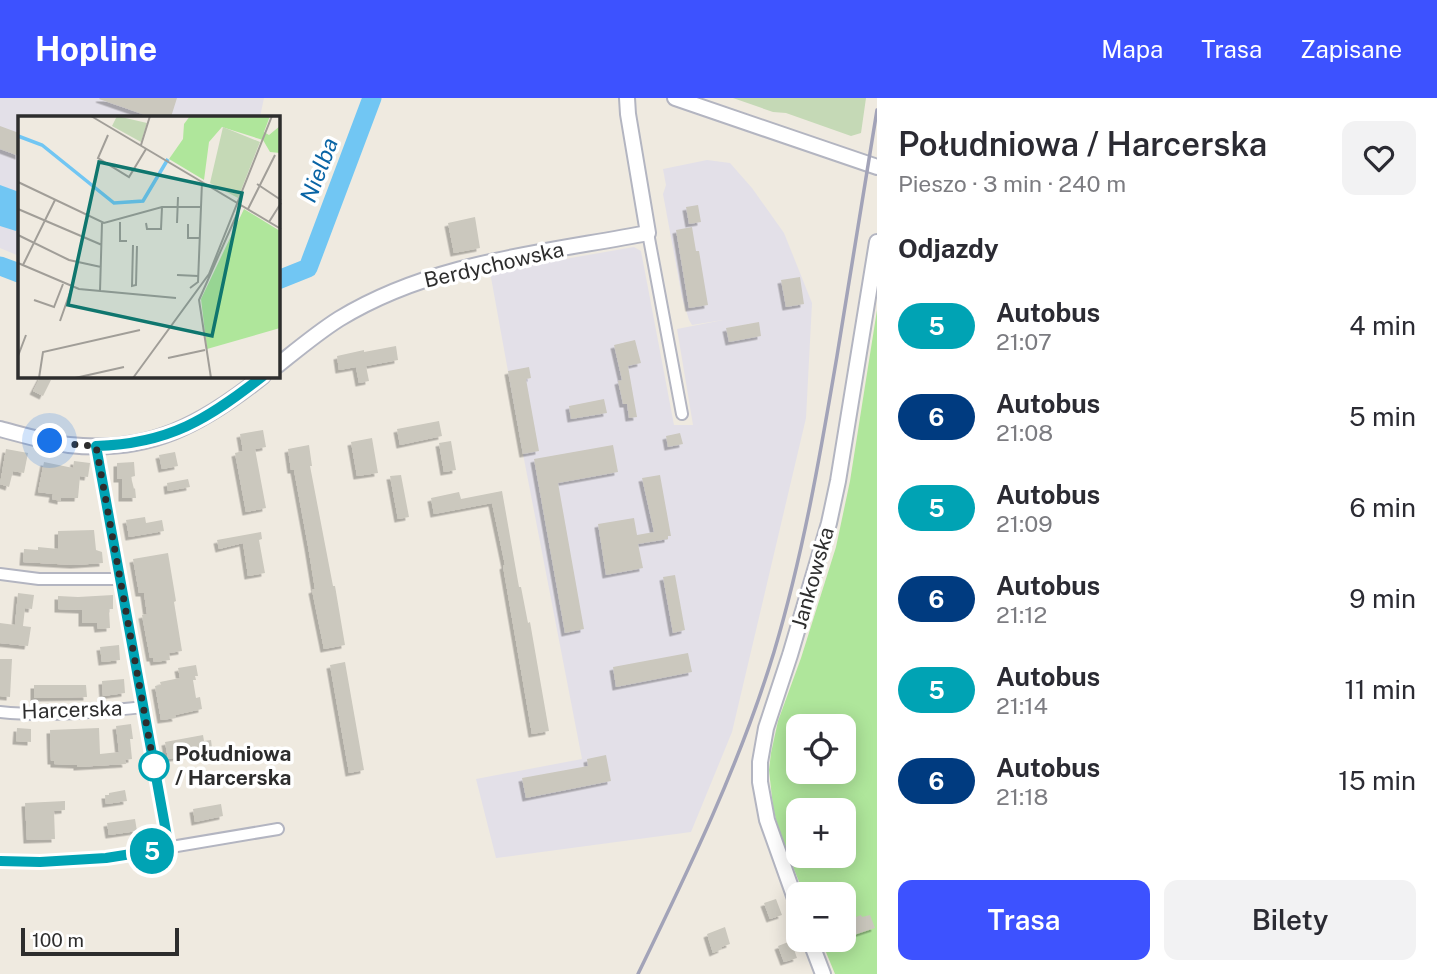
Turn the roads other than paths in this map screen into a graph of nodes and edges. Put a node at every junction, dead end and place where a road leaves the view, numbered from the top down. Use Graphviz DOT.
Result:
graph roads {
  1 [pos="627,98"];
  2 [pos="675,98"];
  3 [pos="877,167"];
  4 [pos="648,233"];
  5 [pos="877,242"];
  6 [pos="280,363"];
  7 [pos="260,378"];
  8 [pos="682,414"];
  9 [pos="0,429"];
  10 [pos="96,446"];
  11 [pos="0,574"];
  12 [pos="120,579"];
  13 [pos="143,707"];
  14 [pos="0,712"];
  15 [pos="278,829"];
  16 [pos="169,848"];
  17 [pos="0,861"];
  18 [pos="789,882"];
  19 [pos="815,952"];
  20 [pos="823,974"];
  1 -- 4 [label="street"];
  2 -- 3 [label="street"];
  4 -- 6 [label="street, Berdychowska"];
  4 -- 8 [label="street"];
  5 -- 18 [label="street, Jankowska"];
  7 -- 10 [label="street"];
  9 -- 10 [label="street"];
  10 -- 12 [label="street"];
  11 -- 12 [label="street"];
  12 -- 13 [label="street"];
  13 -- 14 [label="street, Harcerska"];
  13 -- 16 [label="street"];
  15 -- 16 [label="street"];
  16 -- 17 [label="street"];
  19 -- 20 [label="street"];
}
